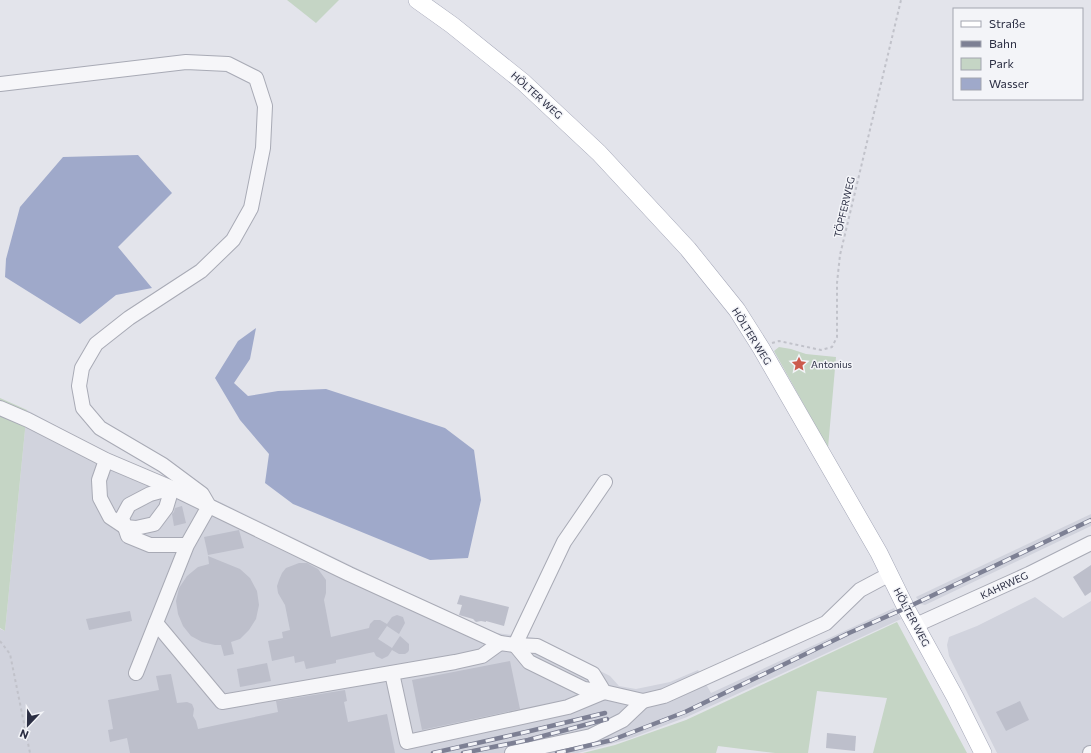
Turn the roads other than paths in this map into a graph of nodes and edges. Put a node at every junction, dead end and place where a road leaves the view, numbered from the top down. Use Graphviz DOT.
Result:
graph roads {
  1 [pos="417,0"];
  2 [pos="0,84"];
  3 [pos="0,408"];
  4 [pos="106,460"];
  5 [pos="605,482"];
  6 [pos="172,488"];
  7 [pos="209,506"];
  8 [pos="125,527"];
  9 [pos="1091,543"];
  10 [pos="187,545"];
  11 [pos="890,574"];
  12 [pos="156,623"];
  13 [pos="916,625"];
  14 [pos="500,642"];
  15 [pos="515,646"];
  16 [pos="136,673"];
  17 [pos="392,673"];
  18 [pos="604,692"];
  19 [pos="643,701"];
  20 [pos="512,753"];
  21 [pos="983,753"];
  1 -- 11 [label="main road, HÖLTER WEG"];
  2 -- 7 [label="street"];
  3 -- 4 [label="street"];
  4 -- 6 [label="street"];
  4 -- 8 [label="street"];
  5 -- 15 [label="street"];
  6 -- 7 [label="street"];
  6 -- 8 [label="street"];
  6 -- 8 [label="street"];
  7 -- 10 [label="street"];
  7 -- 14 [label="street"];
  8 -- 10 [label="street"];
  9 -- 13 [label="street, KAHRWEG"];
  10 -- 12 [label="street"];
  11 -- 13 [label="main road, HÖLTER WEG"];
  11 -- 19 [label="street"];
  12 -- 16 [label="street"];
  12 -- 17 [label="street"];
  13 -- 21 [label="main road, HÖLTER WEG"];
  14 -- 15 [label="street"];
  14 -- 17 [label="street"];
  15 -- 18 [label="street"];
  17 -- 18 [label="street"];
  18 -- 19 [label="street"];
  19 -- 20 [label="street"];
}
